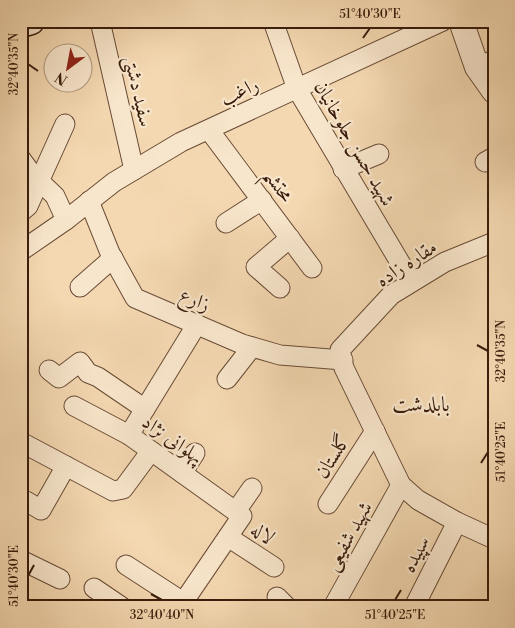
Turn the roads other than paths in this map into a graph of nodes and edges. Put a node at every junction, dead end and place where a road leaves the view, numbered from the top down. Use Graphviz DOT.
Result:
graph roads {
  1 [pos="30,21"];
  2 [pos="100,21"];
  3 [pos="273,21"];
  4 [pos="443,21"];
  5 [pos="461,21"];
  6 [pos="21,24"];
  7 [pos="485,64"];
  8 [pos="296,89"];
  9 [pos="494,91"];
  10 [pos="65,124"];
  11 [pos="209,130"];
  12 [pos="379,154"];
  13 [pos="21,159"];
  14 [pos="343,169"];
  15 [pos="134,170"];
  16 [pos="40,182"];
  17 [pos="262,200"];
  18 [pos="89,202"];
  19 [pos="21,212"];
  20 [pos="66,220"];
  21 [pos="226,223"];
  22 [pos="290,238"];
  23 [pos="494,242"];
  24 [pos="21,251"];
  25 [pos="114,258"];
  26 [pos="312,268"];
  27 [pos="411,282"];
  28 [pos="80,287"];
  29 [pos="280,288"];
  30 [pos="197,324"];
  31 [pos="252,346"];
  32 [pos="343,360"];
  33 [pos="49,370"];
  34 [pos="226,379"];
  35 [pos="74,406"];
  36 [pos="145,409"];
  37 [pos="375,431"];
  38 [pos="129,435"];
  39 [pos="21,442"];
  40 [pos="151,451"];
  41 [pos="195,453"];
  42 [pos="66,466"];
  43 [pos="182,472"];
  44 [pos="401,486"];
  45 [pos="252,488"];
  46 [pos="26,501"];
  47 [pos="328,504"];
  48 [pos="239,513"];
  49 [pos="457,522"];
  50 [pos="228,537"];
  51 [pos="494,539"];
  52 [pos="21,560"];
  53 [pos="126,565"];
  54 [pos="274,567"];
  55 [pos="60,579"];
  56 [pos="94,588"];
  57 [pos="181,604"];
  58 [pos="338,605"];
  59 [pos="122,607"];
  60 [pos="414,607"];
  1 -- 6 [label="main road"];
  2 -- 15 [label="street, سفید دشتی"];
  3 -- 8 [label="street, شهید حسن جلوخانیان"];
  4 -- 8 [label="street, راغب"];
  5 -- 7 [label="street"];
  7 -- 9 [label="street"];
  8 -- 11 [label="street, راغب"];
  8 -- 14 [label="street, شهید حسن جلوخانیان"];
  10 -- 16 [label="street"];
  11 -- 15 [label="street, راغب"];
  11 -- 17 [label="street, محتشم"];
  12 -- 14 [label="street"];
  13 -- 16 [label="street"];
  14 -- 27 [label="street, شهید حسن جلوخانیان"];
  15 -- 18 [label="street, راغب"];
  16 -- 19 [label="street"];
  16 -- 20 [label="street"];
  17 -- 21 [label="street"];
  17 -- 22 [label="street, محتشم"];
  18 -- 20 [label="street, راغب"];
  18 -- 25 [label="street, زارع"];
  20 -- 24 [label="street, راغب"];
  22 -- 26 [label="street, محتشم"];
  22 -- 29 [label="street"];
  23 -- 27 [label="street, مقاره زاده"];
  25 -- 28 [label="street"];
  25 -- 30 [label="street, زارع"];
  27 -- 32 [label="street, مقاره زاده"];
  30 -- 31 [label="street, زارع"];
  30 -- 36 [label="street"];
  31 -- 32 [label="street, زارع"];
  31 -- 34 [label="street"];
  32 -- 37 [label="street"];
  33 -- 36 [label="street"];
  35 -- 38 [label="street, پهلوانی نژاد"];
  36 -- 38 [label="street"];
  37 -- 44 [label="street"];
  37 -- 47 [label="street, گلستان"];
  38 -- 40 [label="street, پهلوانی نژاد"];
  39 -- 42 [label="street"];
  40 -- 42 [label="street"];
  40 -- 43 [label="street, پهلوانی نژاد"];
  41 -- 43 [label="street"];
  42 -- 46 [label="street"];
  43 -- 48 [label="street, پهلوانی نژاد"];
  44 -- 49 [label="street"];
  44 -- 58 [label="street, شهید شفیعی"];
  45 -- 48 [label="street"];
  48 -- 50 [label="street"];
  49 -- 51 [label="street"];
  49 -- 60 [label="street, سپیده"];
  50 -- 54 [label="street, لاله"];
  50 -- 57 [label="street"];
  52 -- 55 [label="street"];
  53 -- 57 [label="street"];
  56 -- 59 [label="street"];
}
